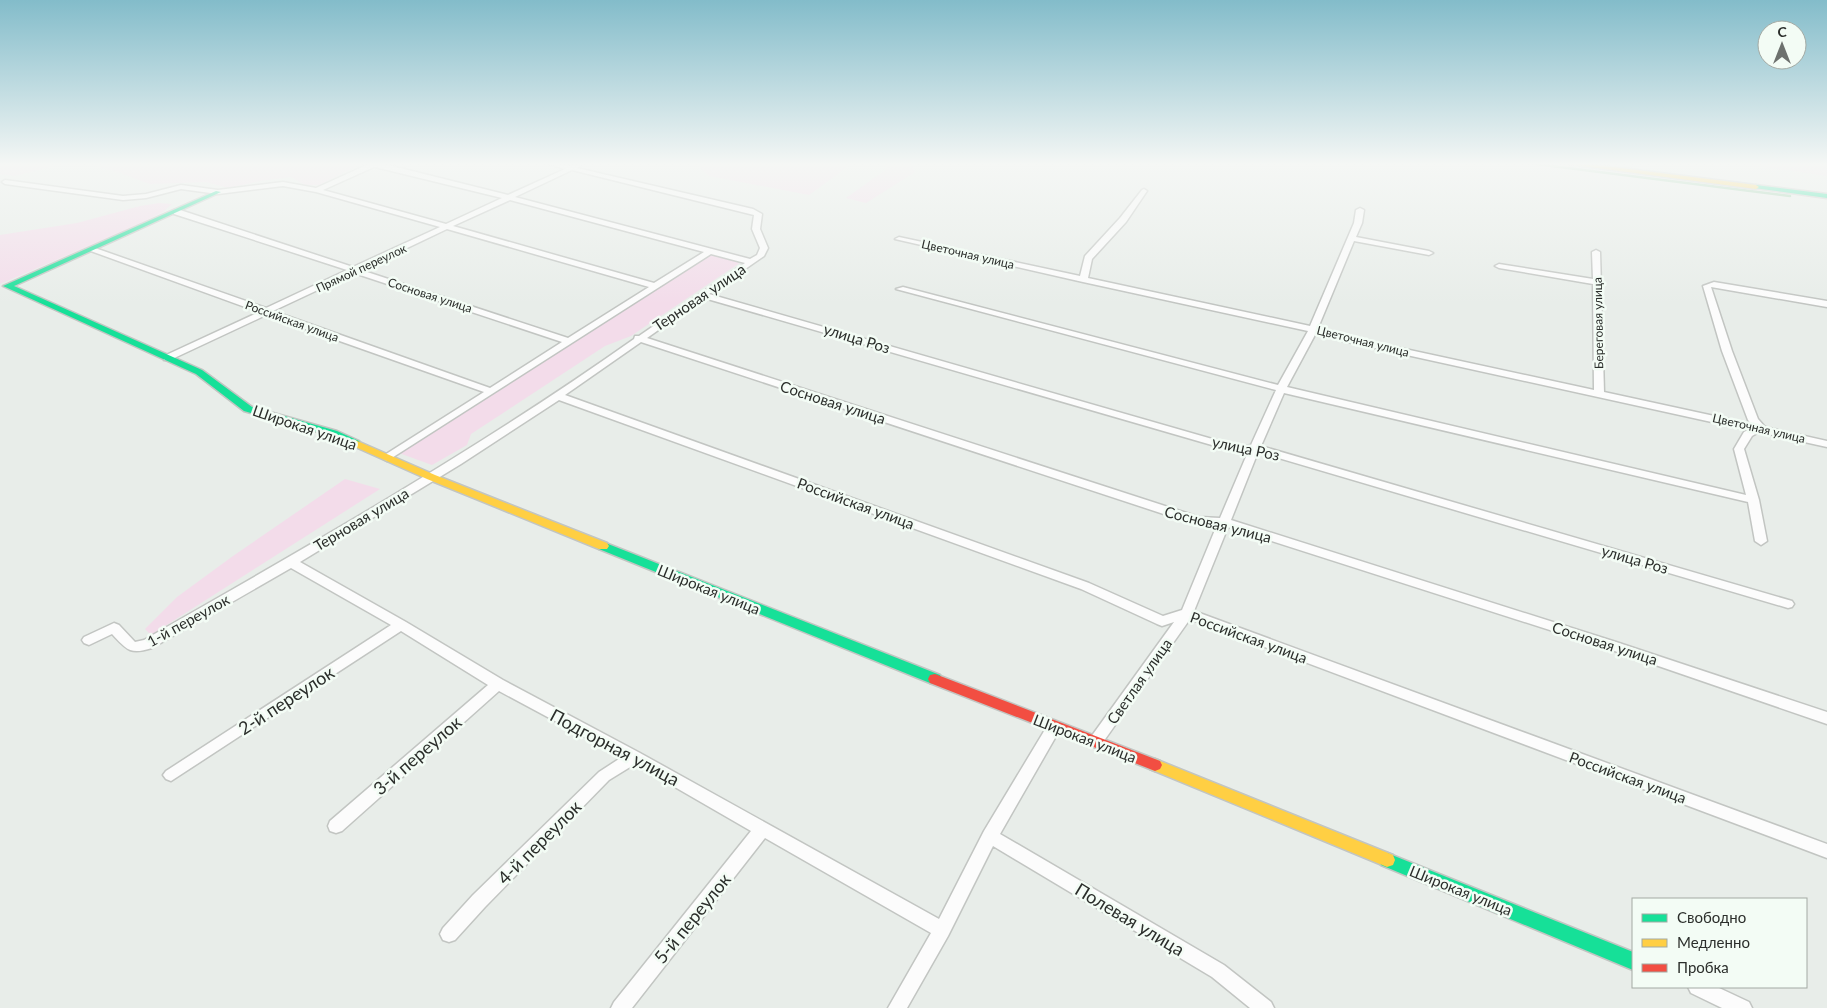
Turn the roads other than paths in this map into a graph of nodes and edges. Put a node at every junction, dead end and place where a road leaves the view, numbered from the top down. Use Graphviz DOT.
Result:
graph roads {
  1 [pos="181,210"];
  2 [pos="387,210"];
  3 [pos="481,210"];
  4 [pos="557,210"];
  5 [pos="746,210"];
  6 [pos="1130,210"];
  7 [pos="1360,210"];
  8 [pos="177,212"];
  9 [pos="447,227"];
  10 [pos="1351,238"];
  11 [pos="899,239"];
  12 [pos="92,250"];
  13 [pos="710,251"];
  14 [pos="1596,252"];
  15 [pos="1429,253"];
  16 [pos="751,262"];
  17 [pos="1499,266"];
  18 [pos="355,270"];
  19 [pos="1083,280"];
  20 [pos="1598,282"];
  21 [pos="655,286"];
  22 [pos="900,289"];
  23 [pos="703,295"];
  24 [pos="1827,304"];
  25 [pos="267,312"];
  26 [pos="1313,329"];
  27 [pos="638,338"];
  28 [pos="569,341"];
  29 [pos="167,358"];
  30 [pos="1281,389"];
  31 [pos="491,391"];
  32 [pos="1598,394"];
  33 [pos="558,396"];
  34 [pos="1760,428"];
  35 [pos="1827,444"];
  36 [pos="1255,448"];
  37 [pos="387,458"];
  38 [pos="431,477"];
  39 [pos="1753,500"];
  40 [pos="1226,522"];
  41 [pos="1761,541"];
  42 [pos="290,562"];
  43 [pos="1788,604"];
  44 [pos="1187,613"];
  45 [pos="401,625"];
  46 [pos="89,640"];
  47 [pos="498,684"];
  48 [pos="1827,718"];
  49 [pos="1054,727"];
  50 [pos="1096,741"];
  51 [pos="635,757"];
  52 [pos="171,775"];
  53 [pos="336,826"];
  54 [pos="763,828"];
  55 [pos="990,836"];
  56 [pos="1827,851"];
  57 [pos="942,930"];
  58 [pos="449,934"];
  59 [pos="1632,961"];
  60 [pos="1699,988"];
  61 [pos="620,1008"];
  62 [pos="897,1008"];
  63 [pos="1265,1008"];
  64 [pos="1743,1008"];
  1 -- 8 [label="main road, Широкая улица"];
  2 -- 9 [label="street"];
  3 -- 9 [label="street, Прямой переулок"];
  4 -- 13 [label="street, Терновая улица"];
  5 -- 16 [label="street"];
  6 -- 19 [label="street"];
  7 -- 10 [label="street, Светлая улица"];
  8 -- 12 [label="main road, Широкая улица"];
  8 -- 18 [label="street, Сосновая улица"];
  9 -- 18 [label="street, Прямой переулок"];
  9 -- 21 [label="street"];
  10 -- 15 [label="street"];
  10 -- 26 [label="street, Светлая улица"];
  11 -- 19 [label="street, Цветочная улица"];
  12 -- 25 [label="street, Российская улица"];
  12 -- 29 [label="main road, Широкая улица"];
  13 -- 16 [label="street, Терновая улица"];
  13 -- 21 [label="street"];
  14 -- 20 [label="street, Береговая улица"];
  16 -- 23 [label="street, Терновая улица"];
  17 -- 20 [label="street"];
  18 -- 25 [label="street, Прямой переулок"];
  18 -- 28 [label="street, Сосновая улица"];
  19 -- 26 [label="street, Цветочная улица"];
  20 -- 32 [label="street, Береговая улица"];
  21 -- 28 [label="street"];
  22 -- 30 [label="street"];
  23 -- 27 [label="street, Терновая улица"];
  23 -- 36 [label="street, улица Роз"];
  24 -- 34 [label="street"];
  25 -- 29 [label="street, Прямой переулок"];
  25 -- 31 [label="street, Российская улица"];
  26 -- 30 [label="street, Светлая улица"];
  26 -- 32 [label="street, Цветочная улица"];
  27 -- 33 [label="street, Терновая улица"];
  27 -- 40 [label="street, Сосновая улица"];
  28 -- 31 [label="street"];
  29 -- 37 [label="main road, Широкая улица"];
  30 -- 36 [label="street, Светлая улица"];
  30 -- 39 [label="street"];
  31 -- 37 [label="street"];
  32 -- 34 [label="street, Цветочная улица"];
  33 -- 38 [label="street, Терновая улица"];
  33 -- 44 [label="street, Российская улица"];
  34 -- 35 [label="street, Цветочная улица"];
  34 -- 39 [label="street"];
  36 -- 40 [label="street, Светлая улица"];
  36 -- 43 [label="street, улица Роз"];
  37 -- 38 [label="main road, Широкая улица"];
  38 -- 42 [label="street, Терновая улица"];
  38 -- 49 [label="main road, Широкая улица"];
  39 -- 41 [label="street"];
  40 -- 44 [label="street, Светлая улица"];
  40 -- 48 [label="street, Сосновая улица"];
  42 -- 45 [label="street, Подгорная улица"];
  42 -- 46 [label="street, 1-й переулок"];
  44 -- 50 [label="street, Светлая улица"];
  44 -- 56 [label="street, Российская улица"];
  45 -- 47 [label="street, Подгорная улица"];
  45 -- 52 [label="street, 2-й переулок"];
  47 -- 51 [label="street, Подгорная улица"];
  47 -- 53 [label="street, 3-й переулок"];
  49 -- 50 [label="main road, Широкая улица"];
  49 -- 55 [label="street"];
  50 -- 59 [label="main road, Широкая улица"];
  51 -- 54 [label="street, Подгорная улица"];
  51 -- 58 [label="street, 4-й переулок"];
  54 -- 57 [label="street, Подгорная улица"];
  54 -- 61 [label="street, 5-й переулок"];
  55 -- 57 [label="street"];
  55 -- 63 [label="street, Полевая улица"];
  57 -- 62 [label="street"];
  60 -- 64 [label="street"];
}
